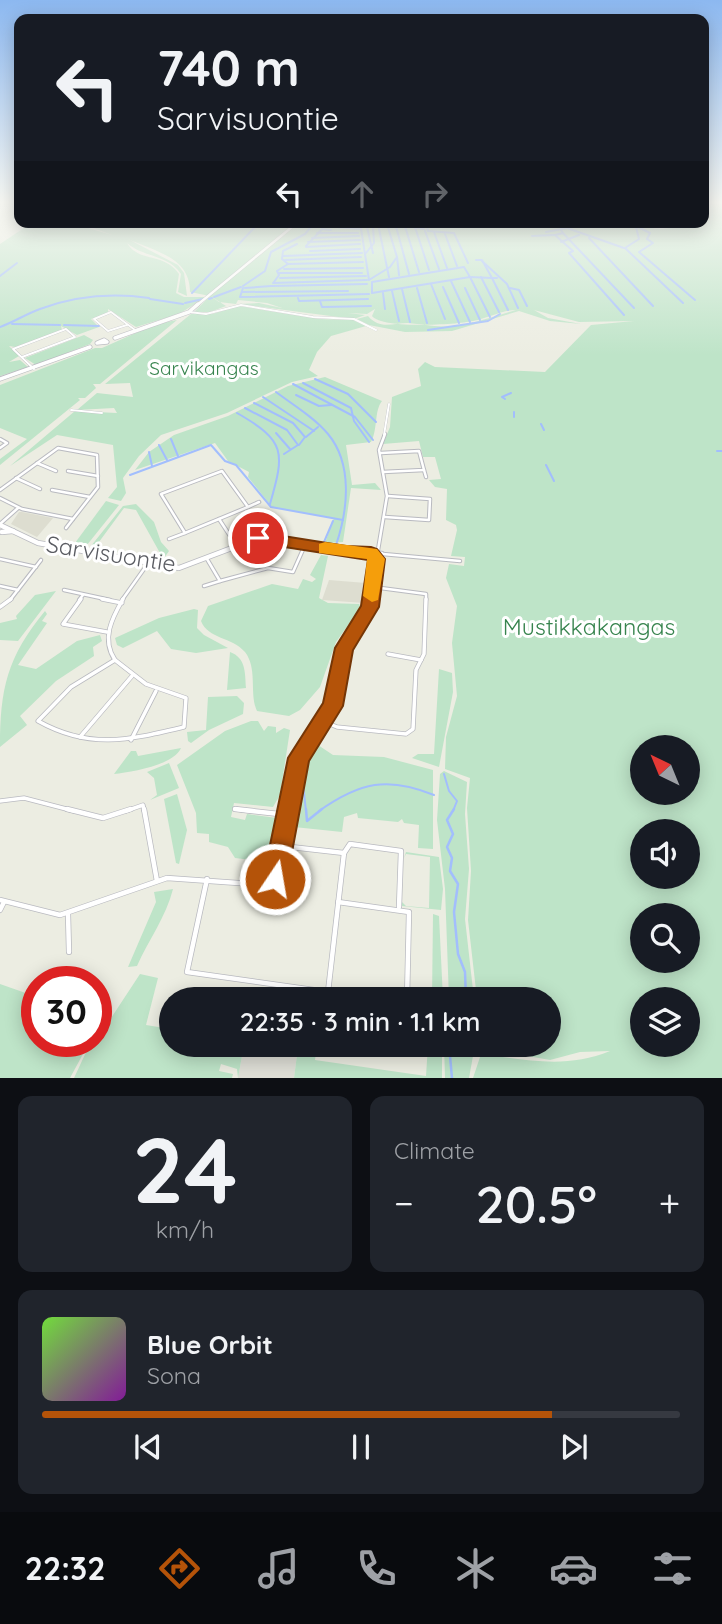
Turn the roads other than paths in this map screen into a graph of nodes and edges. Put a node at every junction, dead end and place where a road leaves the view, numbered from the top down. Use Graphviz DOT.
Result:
graph roads {
  1 [pos="260,254"];
  2 [pos="190,312"];
  3 [pos="127,325"];
  4 [pos="135,330"];
  5 [pos="376,330"];
  6 [pos="22,357"];
  7 [pos="34,369"];
  8 [pos="0,379"];
  9 [pos="389,404"];
  10 [pos="71,410"];
  11 [pos="102,413"];
  12 [pos="0,439"];
  13 [pos="0,448"];
  14 [pos="380,453"];
  15 [pos="37,463"];
  16 [pos="424,470"];
  17 [pos="56,471"];
  18 [pos="68,471"];
  19 [pos="383,472"];
  20 [pos="98,476"];
  21 [pos="426,477"];
  22 [pos="16,478"];
  23 [pos="40,489"];
  24 [pos="0,490"];
  25 [pos="52,490"];
  26 [pos="431,494"];
  27 [pos="387,496"];
  28 [pos="90,497"];
  29 [pos="0,498"];
  30 [pos="430,499"];
  31 [pos="259,502"];
  32 [pos="248,507"];
  33 [pos="19,508"];
  34 [pos="385,517"];
  35 [pos="73,519"];
  36 [pos="219,519"];
  37 [pos="66,528"];
  38 [pos="2,529"];
  39 [pos="185,533"];
  40 [pos="169,540"];
  41 [pos="305,545"];
  42 [pos="237,546"];
  43 [pos="378,550"];
  44 [pos="371,553"];
  45 [pos="383,554"];
  46 [pos="0,559"];
  47 [pos="206,559"];
  48 [pos="376,559"];
  49 [pos="41,560"];
  50 [pos="460,561"];
  51 [pos="149,562"];
  52 [pos="36,567"];
  53 [pos="220,581"];
  54 [pos="0,586"];
  55 [pos="204,586"];
  56 [pos="373,587"];
  57 [pos="18,590"];
  58 [pos="64,590"];
  59 [pos="83,595"];
  60 [pos="122,603"];
  61 [pos="0,607"];
  62 [pos="108,632"];
  63 [pos="388,654"];
  64 [pos="116,659"];
  65 [pos="421,660"];
  66 [pos="132,676"];
  67 [pos="156,691"];
  68 [pos="325,722"];
  69 [pos="79,739"];
  70 [pos="131,740"];
  71 [pos="0,802"];
  72 [pos="235,809"];
  73 [pos="288,815"];
  74 [pos="282,846"];
  75 [pos="344,853"];
  76 [pos="207,879"];
  77 [pos="156,881"];
  78 [pos="2,901"];
  79 [pos="338,902"];
  80 [pos="399,909"];
  81 [pos="0,910"];
  82 [pos="68,914"];
  83 [pos="69,952"];
  84 [pos="293,987"];
  85 [pos="329,987"];
  86 [pos="408,987"];
  1 -- 2 [label="street"];
  2 -- 4 [label="street"];
  2 -- 5 [label="street"];
  3 -- 3 [label="street"];
  3 -- 4 [label="street"];
  4 -- 7 [label="street"];
  6 -- 6 [label="street"];
  6 -- 7 [label="street"];
  7 -- 8 [label="street"];
  9 -- 14 [label="street"];
  10 -- 11 [label="street"];
  12 -- 13 [label="street"];
  14 -- 16 [label="street"];
  14 -- 19 [label="street"];
  15 -- 17 [label="street"];
  15 -- 20 [label="street"];
  15 -- 22 [label="street"];
  16 -- 19 [label="street"];
  16 -- 21 [label="street"];
  18 -- 20 [label="street"];
  19 -- 27 [label="street"];
  20 -- 28 [label="street"];
  22 -- 23 [label="street"];
  22 -- 24 [label="street"];
  25 -- 28 [label="street"];
  26 -- 30 [label="street"];
  27 -- 30 [label="street"];
  27 -- 34 [label="street"];
  28 -- 35 [label="street"];
  29 -- 33 [label="street"];
  30 -- 34 [label="street"];
  31 -- 32 [label="street"];
  32 -- 36 [label="street"];
  32 -- 39 [label="street"];
  33 -- 35 [label="street"];
  33 -- 38 [label="street"];
  34 -- 43 [label="street"];
  35 -- 37 [label="street"];
  36 -- 39 [label="street"];
  36 -- 42 [label="street"];
  38 -- 51 [label="street, Sarvisuontie"];
  39 -- 40 [label="street"];
  41 -- 42 [label="street, Sarvisuontie"];
  41 -- 44 [label="street, Sarvisuontie"];
  41 -- 53 [label="street"];
  42 -- 47 [label="street, Sarvisuontie"];
  43 -- 44 [label="street"];
  43 -- 45 [label="street"];
  44 -- 48 [label="street"];
  45 -- 48 [label="street"];
  45 -- 50 [label="street"];
  46 -- 52 [label="street"];
  47 -- 51 [label="street, Sarvisuontie"];
  47 -- 53 [label="street"];
  48 -- 56 [label="street"];
  49 -- 52 [label="street"];
  51 -- 60 [label="street"];
  52 -- 57 [label="street"];
  53 -- 55 [label="street"];
  54 -- 57 [label="street"];
  56 -- 65 [label="street"];
  56 -- 68 [label="street"];
  57 -- 61 [label="street"];
  58 -- 59 [label="street"];
  59 -- 60 [label="street"];
  59 -- 62 [label="street"];
  60 -- 62 [label="street"];
  62 -- 64 [label="street"];
  63 -- 65 [label="street"];
  64 -- 66 [label="street"];
  64 -- 69 [label="street"];
  65 -- 68 [label="street"];
  66 -- 67 [label="street"];
  66 -- 69 [label="street"];
  67 -- 70 [label="street"];
  67 -- 70 [label="street"];
  68 -- 73 [label="street"];
  69 -- 70 [label="street"];
  71 -- 77 [label="street"];
  72 -- 73 [label="street"];
  73 -- 74 [label="street"];
  74 -- 75 [label="street"];
  74 -- 76 [label="street"];
  75 -- 79 [label="street"];
  75 -- 80 [label="street"];
  76 -- 77 [label="street"];
  76 -- 84 [label="street"];
  77 -- 82 [label="street"];
  78 -- 81 [label="street"];
  78 -- 82 [label="street"];
  79 -- 80 [label="street"];
  79 -- 85 [label="street"];
  80 -- 86 [label="street"];
  82 -- 83 [label="street"];
}
